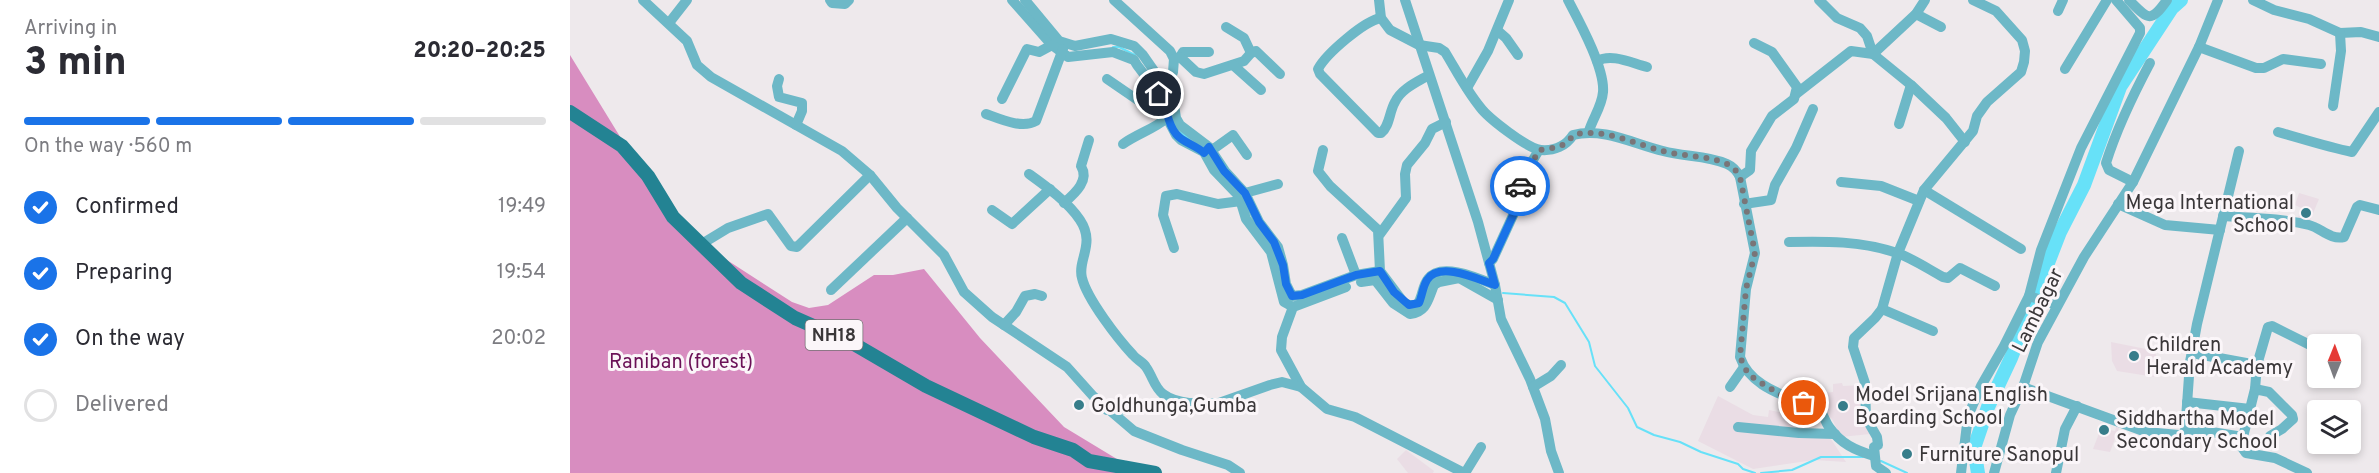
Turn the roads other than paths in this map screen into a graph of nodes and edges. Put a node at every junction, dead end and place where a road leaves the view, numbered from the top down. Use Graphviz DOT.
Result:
graph roads {
  1 [pos="643,0"];
  2 [pos="687,0"];
  3 [pos="830,0"];
  4 [pos="849,0"];
  5 [pos="1012,0"];
  6 [pos="1025,0"];
  7 [pos="1114,0"];
  8 [pos="1379,0"];
  9 [pos="1405,0"];
  10 [pos="1509,0"];
  11 [pos="1568,0"];
  12 [pos="1818,0"];
  13 [pos="1925,0"];
  14 [pos="1973,0"];
  15 [pos="2063,0"];
  16 [pos="2107,0"];
  17 [pos="2116,0"];
  18 [pos="2129,0"];
  19 [pos="2167,0"];
  20 [pos="2218,0"];
  21 [pos="2253,0"];
  22 [pos="2058,11"];
  23 [pos="1916,14"];
  24 [pos="1381,18"];
  25 [pos="669,23"];
  26 [pos="1226,27"];
  27 [pos="1941,27"];
  28 [pos="1498,31"];
  29 [pos="2340,33"];
  30 [pos="2379,37"];
  31 [pos="1754,43"];
  32 [pos="1052,45"];
  33 [pos="1419,45"];
  34 [pos="2199,47"];
  35 [pos="1063,49"];
  36 [pos="1209,52"];
  37 [pos="1251,52"];
  38 [pos="1873,54"];
  39 [pos="1518,55"];
  40 [pos="1177,58"];
  41 [pos="1597,61"];
  42 [pos="2151,63"];
  43 [pos="2321,64"];
  44 [pos="1233,65"];
  45 [pos="1647,67"];
  46 [pos="2066,69"];
  47 [pos="1280,74"];
  48 [pos="1429,75"];
  49 [pos="779,79"];
  50 [pos="1107,80"];
  51 [pos="1911,85"];
  52 [pos="1467,88"];
  53 [pos="1161,89"];
  54 [pos="1261,90"];
  55 [pos="1796,94"];
  56 [pos="1002,99"];
  57 [pos="2333,106"];
  58 [pos="1813,109"];
  59 [pos="570,112"];
  60 [pos="2379,112"];
  61 [pos="986,114"];
  62 [pos="1167,118"];
  63 [pos="1446,122"];
  64 [pos="1899,124"];
  65 [pos="796,125"];
  66 [pos="1589,131"];
  67 [pos="2278,132"];
  68 [pos="1089,140"];
  69 [pos="1965,142"];
  70 [pos="1123,144"];
  71 [pos="1208,150"];
  72 [pos="1323,150"];
  73 [pos="1539,150"];
  74 [pos="2239,151"];
  75 [pos="1247,155"];
  76 [pos="1029,174"];
  77 [pos="870,175"];
  78 [pos="1740,177"];
  79 [pos="1840,182"];
  80 [pos="2133,182"];
  81 [pos="1278,184"];
  82 [pos="1050,189"];
  83 [pos="1924,190"];
  84 [pos="1243,197"];
  85 [pos="1919,201"];
  86 [pos="1064,203"];
  87 [pos="1744,204"];
  88 [pos="2118,204"];
  89 [pos="992,210"];
  90 [pos="2379,210"];
  91 [pos="2223,216"];
  92 [pos="907,218"];
  93 [pos="2220,230"];
  94 [pos="1380,234"];
  95 [pos="1342,238"];
  96 [pos="1789,242"];
  97 [pos="700,245"];
  98 [pos="1174,248"];
  99 [pos="2021,249"];
  100 [pos="1898,253"];
  101 [pos="1489,263"];
  102 [pos="1380,271"];
  103 [pos="1356,275"];
  104 [pos="1495,285"];
  105 [pos="1995,286"];
  106 [pos="831,290"];
  107 [pos="1042,296"];
  108 [pos="2035,298"];
  109 [pos="1498,300"];
  110 [pos="2057,305"];
  111 [pos="1293,307"];
  112 [pos="1882,309"];
  113 [pos="1004,325"];
  114 [pos="1933,331"];
  115 [pos="2307,344"];
  116 [pos="2192,353"];
  117 [pos="1561,365"];
  118 [pos="2257,365"];
  119 [pos="1744,367"];
  120 [pos="1301,387"];
  121 [pos="1533,387"];
  122 [pos="1730,387"];
  123 [pos="2023,387"];
  124 [pos="2255,388"];
  125 [pos="2187,402"];
  126 [pos="1189,403"];
  127 [pos="2077,406"];
  128 [pos="2250,409"];
  129 [pos="1107,410"];
  130 [pos="1738,427"];
  131 [pos="2185,433"];
  132 [pos="1835,434"];
  133 [pos="2243,436"];
  134 [pos="2270,436"];
  135 [pos="1481,447"];
  136 [pos="1879,466"];
  137 [pos="1155,473"];
  138 [pos="1240,473"];
  139 [pos="1464,473"];
  140 [pos="1559,473"];
  141 [pos="1961,473"];
  142 [pos="1994,473"];
  143 [pos="2056,473"];
  144 [pos="2307,473"];
  1 -- 25 [label="street"];
  2 -- 25 [label="street"];
  3 -- 4 [label="street"];
  5 -- 32 [label="street"];
  6 -- 35 [label="street"];
  7 -- 40 [label="street"];
  8 -- 24 [label="street"];
  9 -- 33 [label="street"];
  10 -- 28 [label="street"];
  11 -- 41 [label="street"];
  12 -- 38 [label="street"];
  13 -- 23 [label="street"];
  14 -- 69 [label="street"];
  15 -- 22 [label="street"];
  16 -- 46 [label="street"];
  17 -- 108 [label="street"];
  18 -- 19 [label="street"];
  20 -- 34 [label="street, Lambagar"];
  21 -- 29 [label="street"];
  23 -- 27 [label="street"];
  23 -- 38 [label="street"];
  24 -- 33 [label="street"];
  24 -- 48 [label="street"];
  25 -- 65 [label="street"];
  26 -- 37 [label="street"];
  28 -- 39 [label="street"];
  28 -- 52 [label="street"];
  29 -- 30 [label="street"];
  29 -- 57 [label="street"];
  31 -- 55 [label="street"];
  32 -- 35 [label="street"];
  32 -- 56 [label="street"];
  33 -- 48 [label="street"];
  33 -- 52 [label="street"];
  34 -- 43 [label="street"];
  34 -- 80 [label="street, Lambagar"];
  35 -- 53 [label="street"];
  35 -- 61 [label="street"];
  36 -- 40 [label="street"];
  37 -- 44 [label="street"];
  37 -- 47 [label="street"];
  38 -- 51 [label="street"];
  38 -- 55 [label="street"];
  40 -- 44 [label="street"];
  40 -- 53 [label="street"];
  41 -- 45 [label="street"];
  41 -- 66 [label="street"];
  42 -- 80 [label="street"];
  44 -- 54 [label="street"];
  48 -- 63 [label="street"];
  49 -- 65 [label="street"];
  50 -- 53 [label="street"];
  51 -- 64 [label="street"];
  51 -- 69 [label="street"];
  52 -- 73 [label="street"];
  53 -- 62 [label="street"];
  53 -- 71 [label="street"];
  55 -- 78 [label="street"];
  58 -- 87 [label="street"];
  59 -- 97 [label="main road, NH18"];
  60 -- 67 [label="street"];
  62 -- 70 [label="street"];
  62 -- 71 [label="street"];
  63 -- 94 [label="street"];
  63 -- 101 [label="street"];
  65 -- 77 [label="street"];
  66 -- 73 [label="street"];
  66 -- 78 [label="street"];
  68 -- 86 [label="street"];
  69 -- 83 [label="street"];
  71 -- 75 [label="street"];
  71 -- 84 [label="street"];
  72 -- 94 [label="street"];
  73 -- 101 [label="street"];
  74 -- 91 [label="street"];
  76 -- 82 [label="street"];
  77 -- 92 [label="street"];
  77 -- 97 [label="street"];
  78 -- 87 [label="street"];
  79 -- 85 [label="street"];
  80 -- 88 [label="street, Lambagar"];
  81 -- 84 [label="street"];
  82 -- 86 [label="street"];
  82 -- 89 [label="street"];
  83 -- 85 [label="street"];
  83 -- 99 [label="street"];
  84 -- 98 [label="street"];
  84 -- 103 [label="street"];
  84 -- 111 [label="street"];
  85 -- 100 [label="street"];
  86 -- 126 [label="street"];
  87 -- 119 [label="street"];
  88 -- 93 [label="street"];
  88 -- 110 [label="street, Lambagar"];
  90 -- 91 [label="street"];
  91 -- 93 [label="street"];
  92 -- 106 [label="street"];
  92 -- 113 [label="street"];
  93 -- 116 [label="street"];
  94 -- 102 [label="street"];
  95 -- 103 [label="street"];
  96 -- 100 [label="street"];
  97 -- 137 [label="main road, NH18"];
  100 -- 105 [label="street"];
  100 -- 112 [label="street"];
  101 -- 104 [label="street"];
  102 -- 103 [label="street"];
  102 -- 104 [label="street"];
  104 -- 109 [label="street"];
  107 -- 113 [label="street"];
  108 -- 110 [label="street"];
  108 -- 141 [label="street"];
  109 -- 111 [label="street"];
  109 -- 121 [label="street"];
  110 -- 123 [label="street, Lambagar"];
  111 -- 120 [label="street"];
  112 -- 114 [label="street"];
  112 -- 136 [label="street"];
  113 -- 129 [label="street"];
  115 -- 118 [label="street"];
  116 -- 118 [label="street"];
  116 -- 125 [label="street"];
  117 -- 121 [label="street"];
  118 -- 124 [label="street"];
  119 -- 122 [label="street"];
  119 -- 132 [label="street"];
  120 -- 126 [label="street"];
  120 -- 139 [label="street"];
  121 -- 140 [label="street"];
  123 -- 127 [label="street"];
  123 -- 142 [label="street, Lambagar"];
  124 -- 128 [label="street"];
  124 -- 134 [label="street"];
  125 -- 128 [label="street"];
  125 -- 131 [label="street"];
  126 -- 129 [label="street"];
  127 -- 131 [label="street"];
  127 -- 143 [label="street"];
  128 -- 133 [label="street"];
  129 -- 138 [label="street"];
  130 -- 132 [label="street"];
  131 -- 133 [label="street"];
  132 -- 136 [label="street"];
  133 -- 144 [label="street"];
  135 -- 139 [label="street"];
}
